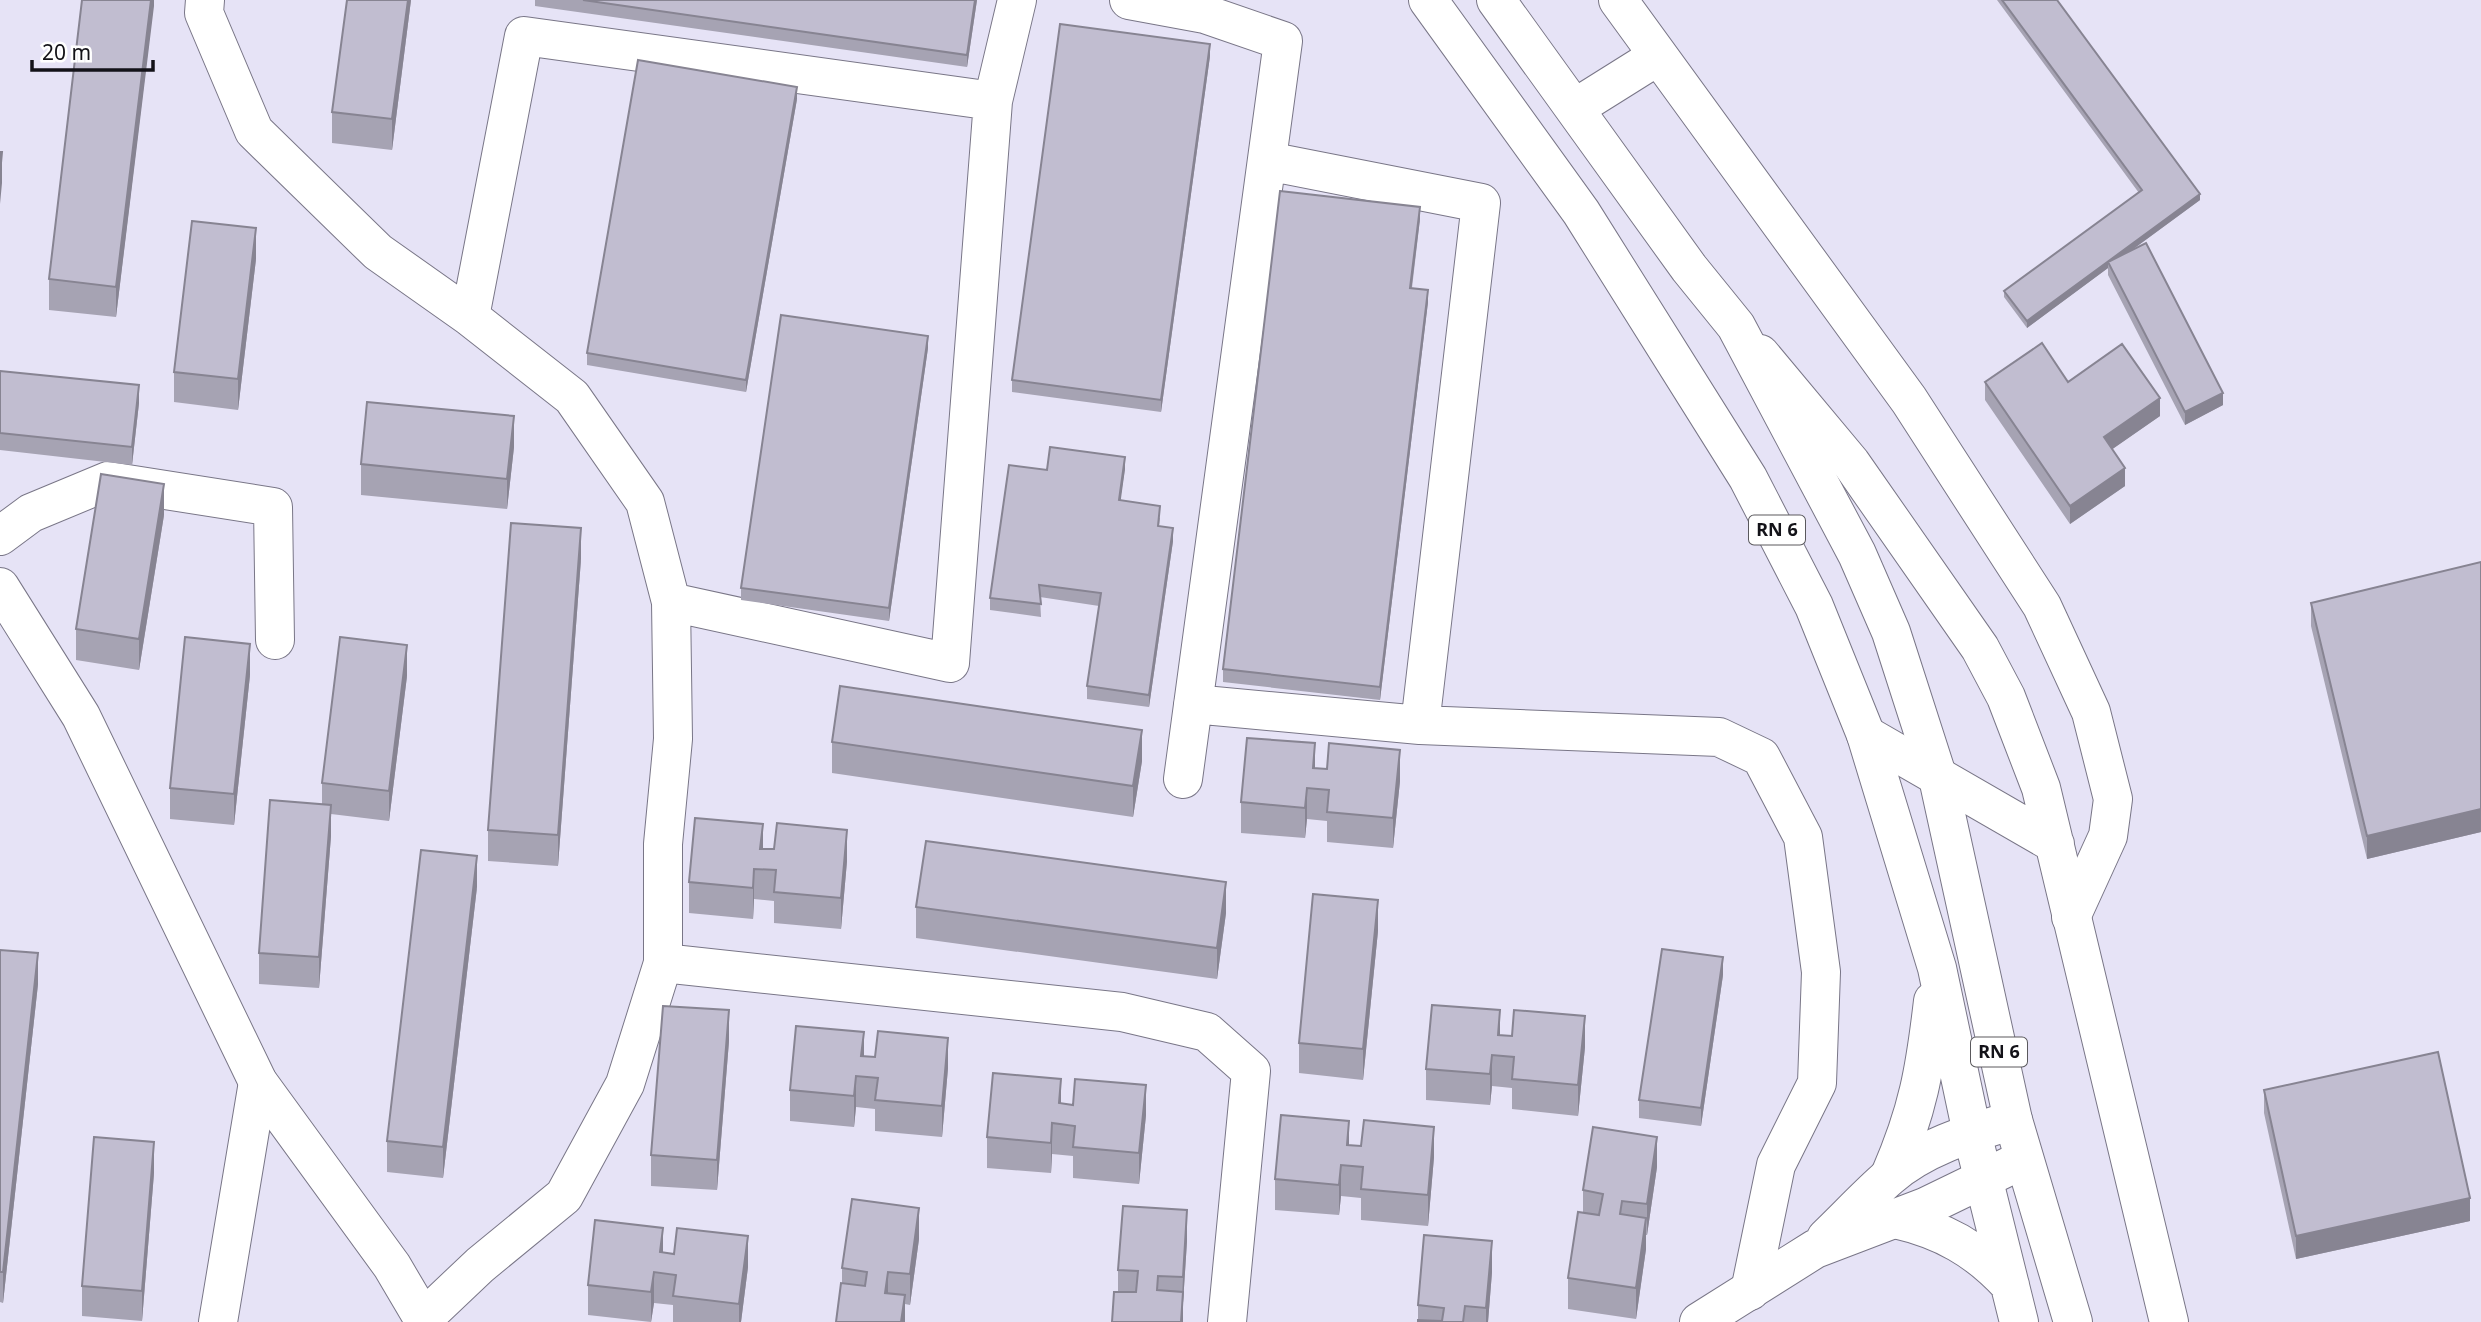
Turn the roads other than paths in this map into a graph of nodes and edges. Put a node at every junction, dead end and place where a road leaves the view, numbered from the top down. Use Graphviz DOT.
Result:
graph roads {
  1 [pos="205,0"];
  2 [pos="1017,0"];
  3 [pos="1129,0"];
  4 [pos="1428,0"];
  5 [pos="1496,0"];
  6 [pos="1618,0"];
  7 [pos="1658,56"];
  8 [pos="993,101"];
  9 [pos="1575,108"];
  10 [pos="1267,161"];
  11 [pos="470,317"];
  12 [pos="1736,326"];
  13 [pos="0,536"];
  14 [pos="0,587"];
  15 [pos="671,603"];
  16 [pos="275,640"];
  17 [pos="1193,704"];
  18 [pos="1420,725"];
  19 [pos="1866,735"];
  20 [pos="1938,778"];
  21 [pos="1182,779"];
  22 [pos="2055,844"];
  23 [pos="2071,917"];
  24 [pos="663,963"];
  25 [pos="1937,968"];
  26 [pos="258,1082"];
  27 [pos="2013,1120"];
  28 [pos="1972,1133"];
  29 [pos="2024,1160"];
  30 [pos="1890,1175"];
  31 [pos="1985,1180"];
  32 [pos="1895,1219"];
  33 [pos="1815,1249"];
  34 [pos="2010,1285"];
  35 [pos="1750,1291"];
  36 [pos="424,1320"];
  37 [pos="1706,1320"];
  38 [pos="218,1322"];
  39 [pos="1227,1322"];
  40 [pos="2019,1322"];
  41 [pos="2073,1322"];
  42 [pos="2169,1322"];
  1 -- 11 [label="street"];
  2 -- 8 [label="street"];
  3 -- 10 [label="street"];
  4 -- 19 [label="street, RN 6"];
  5 -- 9 [label="street, RN 6"];
  6 -- 7 [label="street"];
  7 -- 9 [label="street"];
  7 -- 23 [label="street"];
  8 -- 11 [label="street"];
  8 -- 15 [label="street"];
  9 -- 12 [label="street, RN 6"];
  10 -- 17 [label="street"];
  10 -- 18 [label="street"];
  11 -- 15 [label="street"];
  12 -- 20 [label="street, RN 6"];
  12 -- 22 [label="street"];
  13 -- 16 [label="street"];
  14 -- 26 [label="street"];
  15 -- 24 [label="street"];
  17 -- 18 [label="street"];
  17 -- 21 [label="street"];
  18 -- 35 [label="street"];
  19 -- 20 [label="street"];
  19 -- 25 [label="street, RN 6"];
  20 -- 22 [label="street"];
  20 -- 27 [label="street, RN 6"];
  22 -- 23 [label="street"];
  23 -- 42 [label="street"];
  24 -- 36 [label="street"];
  24 -- 39 [label="street"];
  25 -- 28 [label="street, RN 6"];
  25 -- 30 [label="street"];
  26 -- 36 [label="street"];
  26 -- 38 [label="street"];
  27 -- 28 [label="street"];
  27 -- 29 [label="street, RN 6"];
  28 -- 30 [label="street"];
  28 -- 31 [label="street, RN 6"];
  29 -- 31 [label="street"];
  29 -- 41 [label="street, RN 6"];
  30 -- 33 [label="street"];
  31 -- 32 [label="street"];
  31 -- 34 [label="street, RN 6"];
  32 -- 33 [label="street"];
  32 -- 34 [label="street"];
  33 -- 35 [label="street"];
  34 -- 40 [label="street, RN 6"];
  35 -- 37 [label="street"];
}
